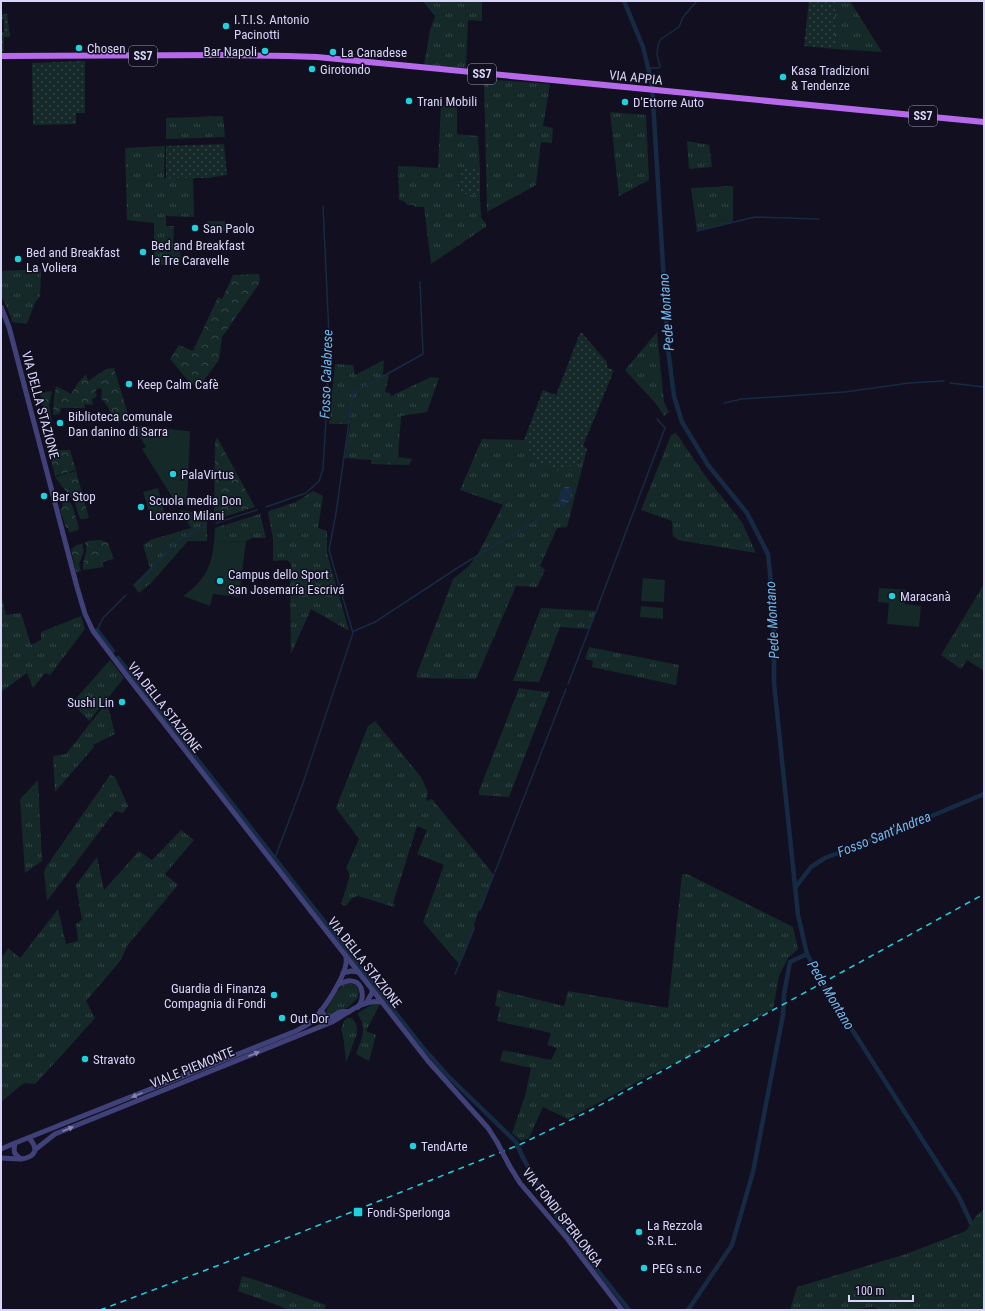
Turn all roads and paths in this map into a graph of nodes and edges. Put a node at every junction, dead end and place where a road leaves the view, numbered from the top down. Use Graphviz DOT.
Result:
graph roads {
  1 [pos="1,56"];
  2 [pos="984,122"];
  3 [pos="1,307"];
  4 [pos="346,956"];
  5 [pos="343,973"];
  6 [pos="359,973"];
  7 [pos="338,985"];
  8 [pos="372,990"];
  9 [pos="366,1002"];
  10 [pos="382,1002"];
  11 [pos="358,1007"];
  12 [pos="321,1010"];
  13 [pos="349,1012"];
  14 [pos="428,1061"];
  15 [pos="29,1138"];
  16 [pos="15,1144"];
  17 [pos="1,1149"];
  18 [pos="36,1149"];
  19 [pos="1,1158"];
  20 [pos="21,1159"];
  21 [pos="622,1310"];
  1 -- 2 [label="main road, VIA APPIA / SS7"];
  3 -- 4 [label="street, VIA DELLA STAZIONE"];
  4 -- 5 [label="street, VIALE PIEMONTE"];
  4 -- 6 [label="street, VIA DELLA STAZIONE"];
  5 -- 6 [label="street"];
  5 -- 7 [label="street, VIALE PIEMONTE"];
  6 -- 8 [label="street, VIA DELLA STAZIONE"];
  7 -- 11 [label="street"];
  7 -- 12 [label="street, VIALE PIEMONTE"];
  8 -- 9 [label="street"];
  8 -- 10 [label="street, VIA DELLA STAZIONE"];
  9 -- 10 [label="street"];
  9 -- 11 [label="street, VIALE PIEMONTE"];
  10 -- 14 [label="street, VIA DELLA STAZIONE"];
  11 -- 13 [label="street, VIALE PIEMONTE"];
  12 -- 13 [label="street"];
  12 -- 15 [label="street, VIALE PIEMONTE, one-way"];
  18 -- 13 [label="street, VIALE PIEMONTE, one-way"];
  14 -- 21 [label="street, VIA FONDI SPERLONGA, bridge"];
  15 -- 16 [label="street, VIALE PIEMONTE"];
  15 -- 18 [label="street"];
  16 -- 17 [label="street, VIALE PIEMONTE"];
  16 -- 20 [label="street"];
  18 -- 20 [label="street, VIALE PIEMONTE"];
  19 -- 20 [label="street"];
}
